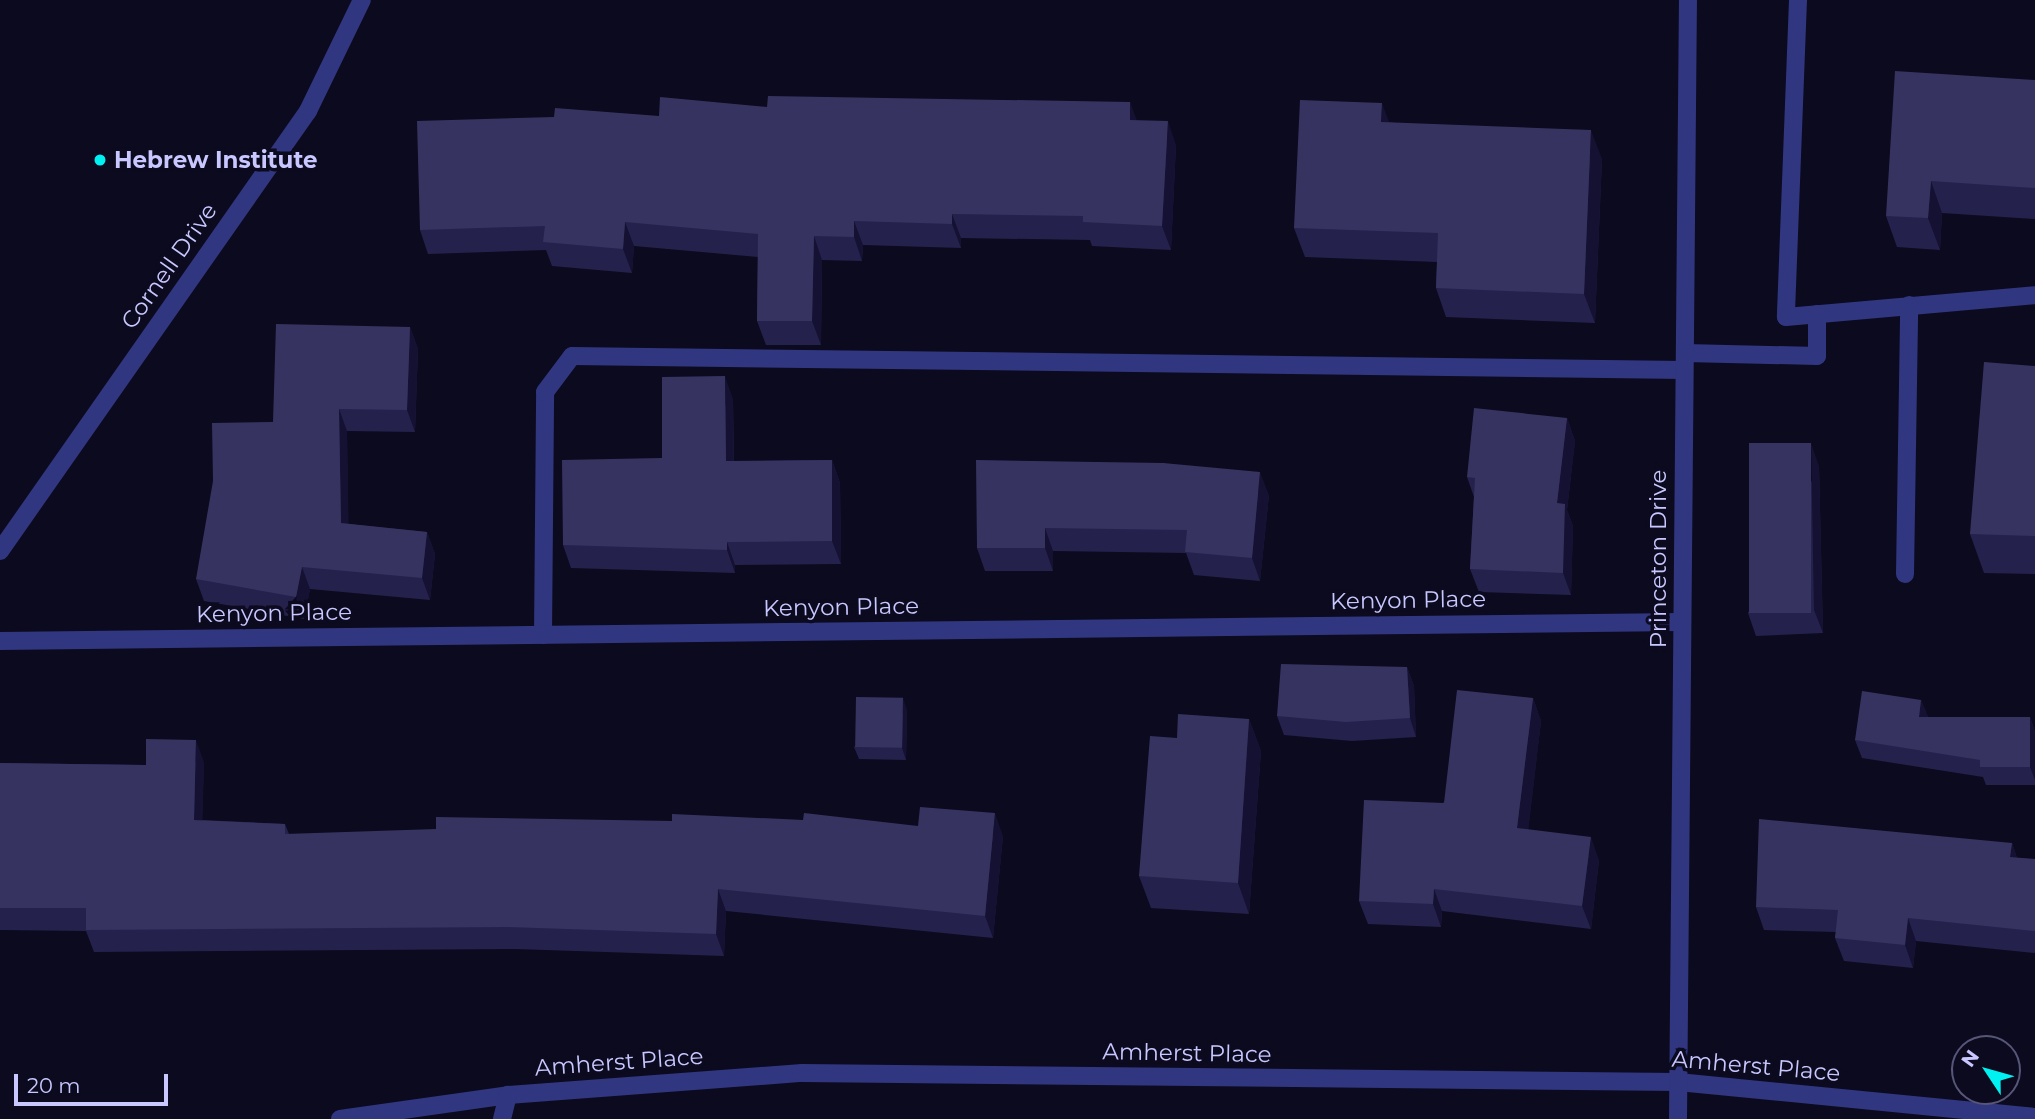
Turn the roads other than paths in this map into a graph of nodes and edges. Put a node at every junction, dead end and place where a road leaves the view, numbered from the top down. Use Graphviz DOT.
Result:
graph roads {
  1 [pos="362,0"];
  2 [pos="1688,0"];
  3 [pos="1798,0"];
  4 [pos="2035,295"];
  5 [pos="1909,305"];
  6 [pos="1817,314"];
  7 [pos="1684,361"];
  8 [pos="0,551"];
  9 [pos="1905,574"];
  10 [pos="1682,622"];
  11 [pos="543,635"];
  12 [pos="0,641"];
  13 [pos="1678,1082"];
  14 [pos="508,1095"];
  15 [pos="2035,1117"];
  16 [pos="340,1119"];
  17 [pos="502,1119"];
  18 [pos="1678,1119"];
  1 -- 8 [label="street, Cornell Drive"];
  2 -- 7 [label="street, Princeton Drive"];
  3 -- 6 [label="street"];
  4 -- 5 [label="street"];
  5 -- 6 [label="street"];
  5 -- 9 [label="street"];
  6 -- 7 [label="street"];
  7 -- 10 [label="street, Princeton Drive"];
  7 -- 11 [label="street"];
  10 -- 11 [label="street, Kenyon Place"];
  10 -- 13 [label="street, Princeton Drive"];
  11 -- 12 [label="street, Kenyon Place"];
  13 -- 14 [label="street, Amherst Place"];
  13 -- 15 [label="street, Amherst Place"];
  13 -- 18 [label="street, Princeton Drive"];
  14 -- 16 [label="street, Amherst Place"];
  14 -- 17 [label="street"];
}
